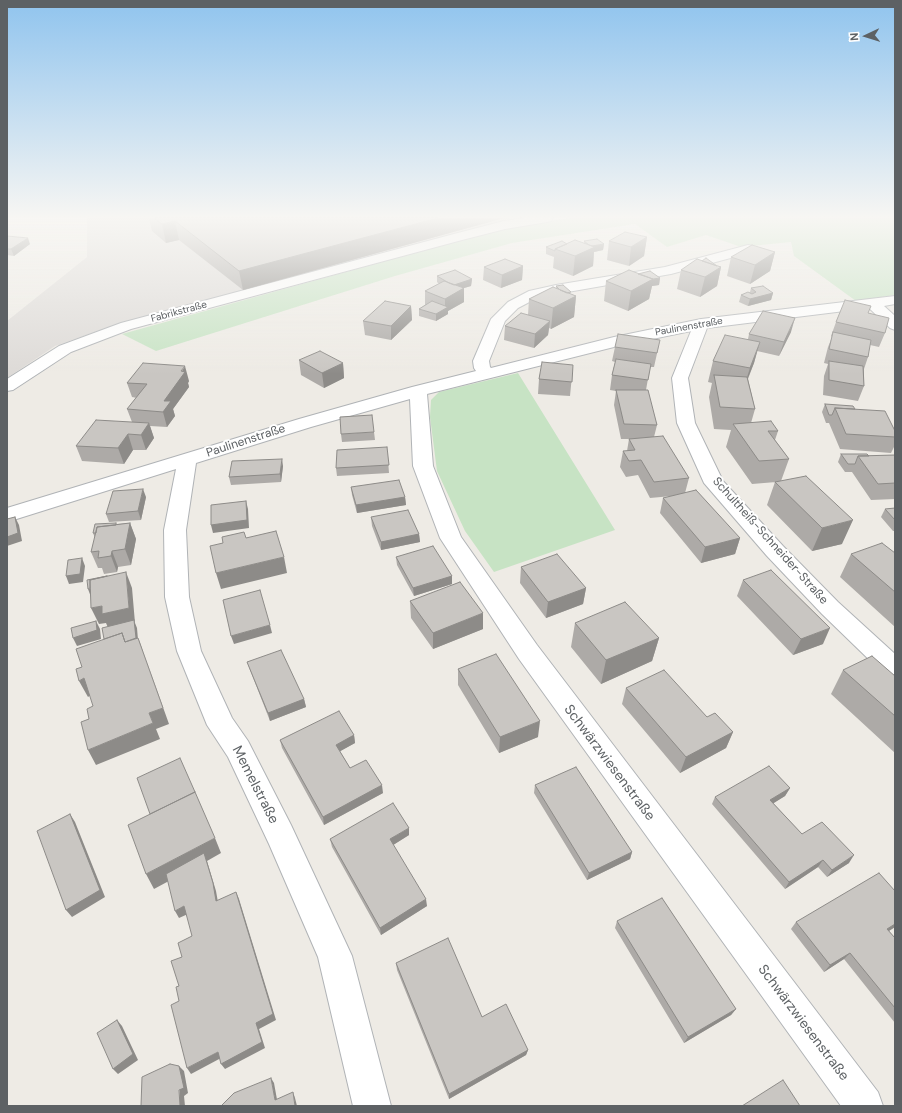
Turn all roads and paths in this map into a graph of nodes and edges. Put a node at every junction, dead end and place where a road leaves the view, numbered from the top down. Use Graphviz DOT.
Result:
graph roads {
  1 [pos="335,270"];
  2 [pos="670,270"];
  3 [pos="895,300"];
  4 [pos="872,303"];
  5 [pos="701,324"];
  6 [pos="895,325"];
  7 [pos="487,373"];
  8 [pos="7,386"];
  9 [pos="418,391"];
  10 [pos="188,460"];
  11 [pos="7,515"];
  12 [pos="895,669"];
  13 [pos="372,1106"];
  14 [pos="864,1106"];
  1 -- 8 [label="street, Fabrikstraße"];
  2 -- 7 [label="street"];
  3 -- 4 [label="street, Paulinenstraße"];
  4 -- 5 [label="street, Paulinenstraße"];
  4 -- 6 [label="street"];
  5 -- 7 [label="street, Paulinenstraße"];
  5 -- 12 [label="street, Schultheiß-Schneider-Straße"];
  7 -- 9 [label="street, Paulinenstraße"];
  9 -- 10 [label="street, Paulinenstraße"];
  9 -- 14 [label="street, Schwärzwiesenstraße"];
  10 -- 11 [label="street, Paulinenstraße"];
  10 -- 13 [label="street, Memelstraße"];
}
